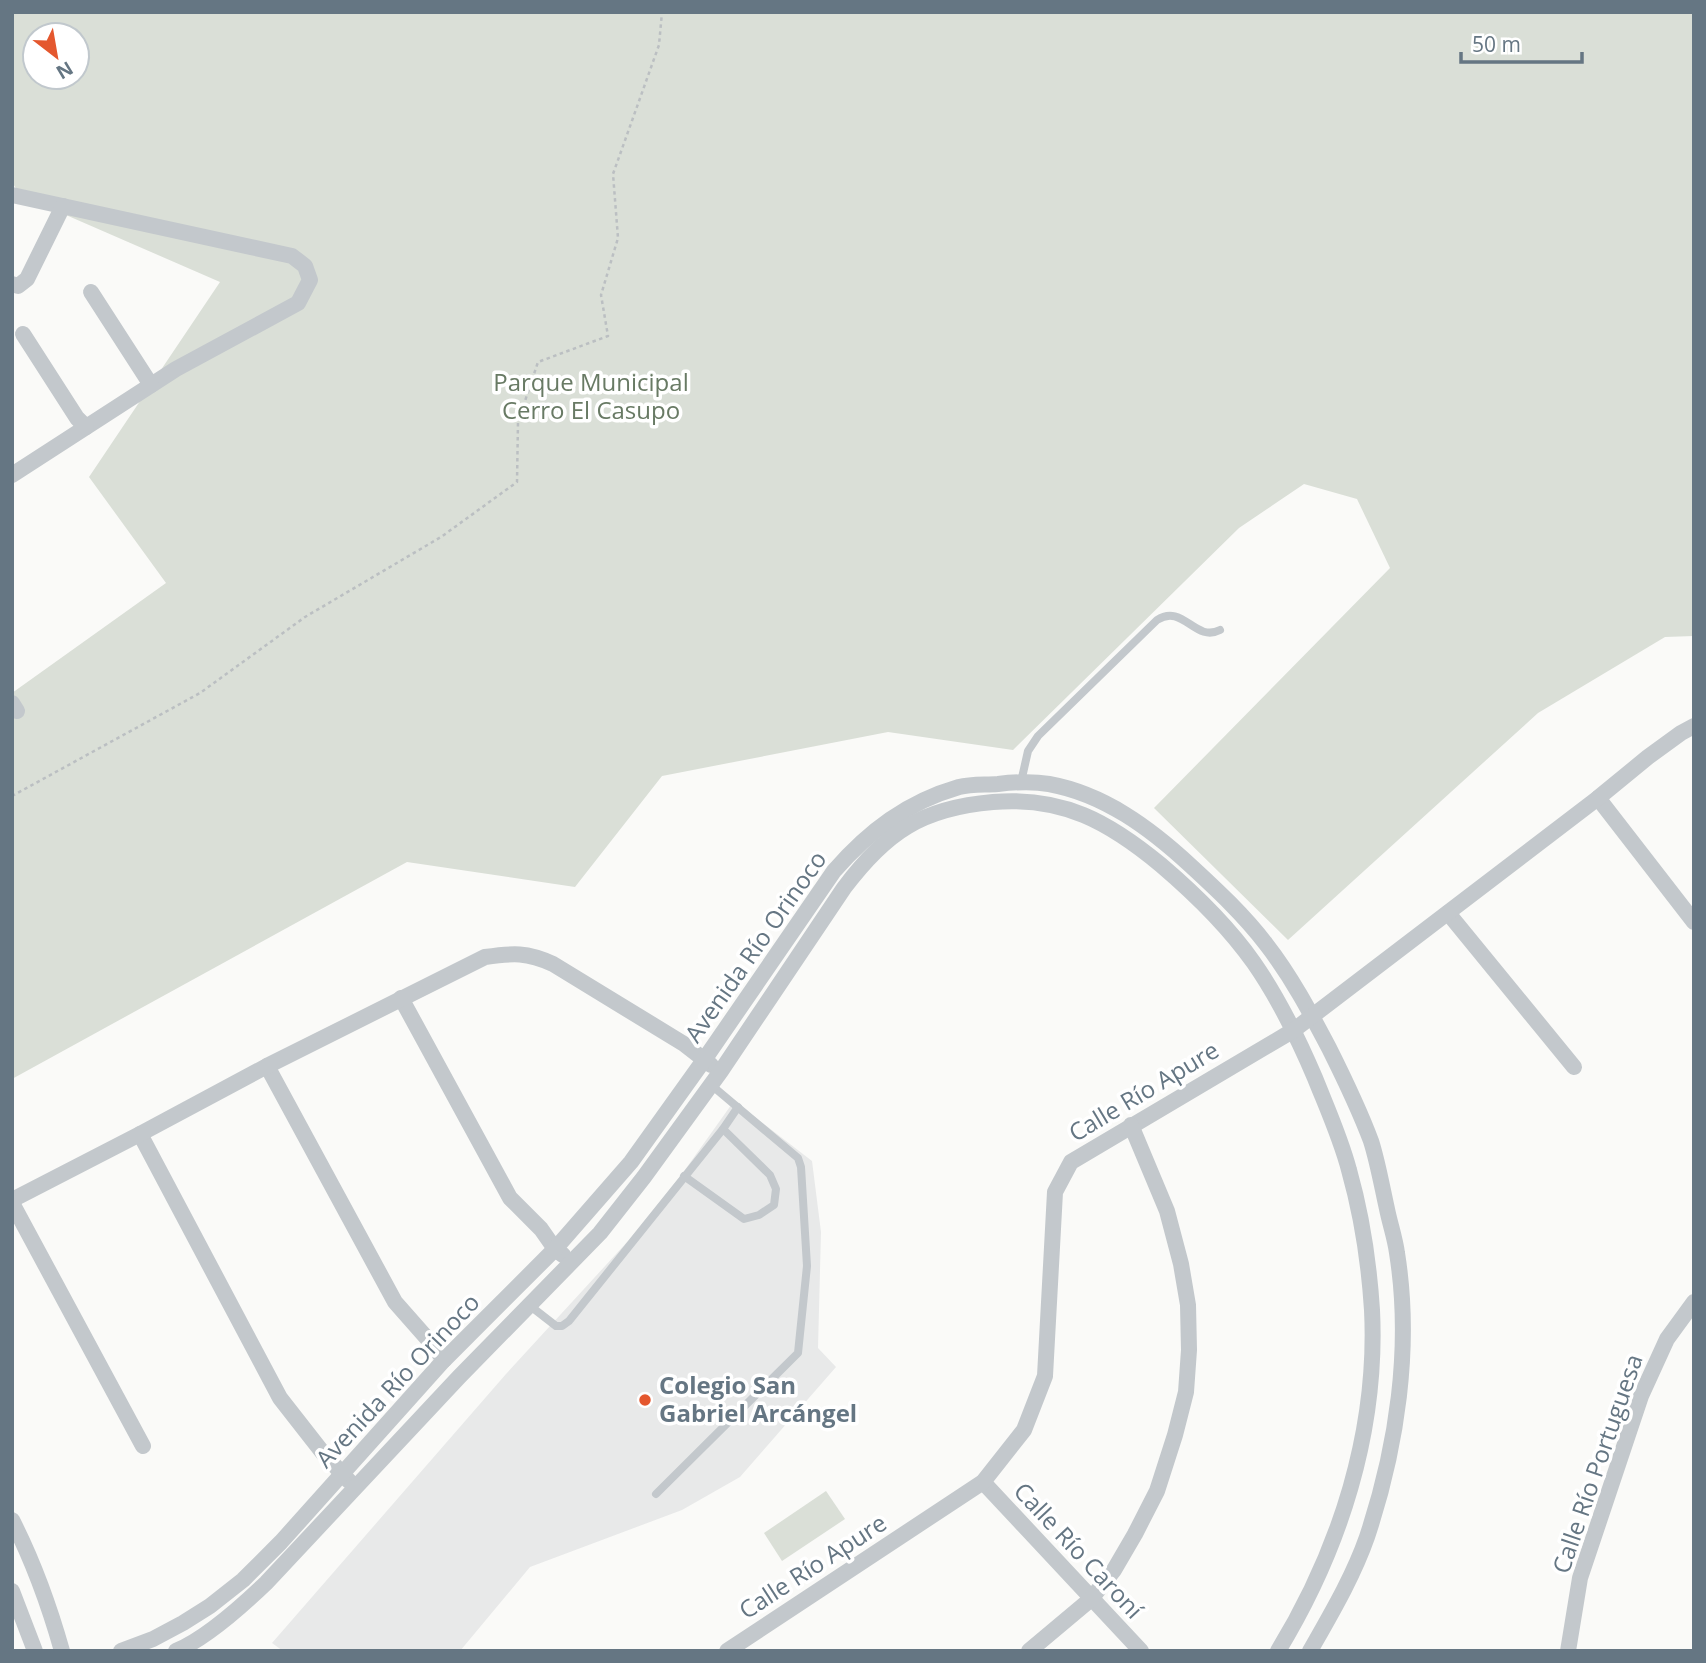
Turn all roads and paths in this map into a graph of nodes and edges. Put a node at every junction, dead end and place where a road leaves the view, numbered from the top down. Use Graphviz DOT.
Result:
graph roads {
  1 [pos="662,12"];
  2 [pos="12,195"];
  3 [pos="63,206"];
  4 [pos="12,284"];
  5 [pos="91,292"];
  6 [pos="23,334"];
  7 [pos="151,385"];
  8 [pos="86,427"];
  9 [pos="12,475"];
  10 [pos="1220,630"];
  11 [pos="1694,726"];
  12 [pos="1021,782"];
  13 [pos="12,796"];
  14 [pos="1598,798"];
  15 [pos="1120,811"];
  16 [pos="1109,828"];
  17 [pos="856,859"];
  18 [pos="1448,913"];
  19 [pos="1694,922"];
  20 [pos="401,999"];
  21 [pos="1312,1017"];
  22 [pos="1294,1030"];
  23 [pos="704,1060"];
  24 [pos="267,1066"];
  25 [pos="1574,1067"];
  26 [pos="715,1078"];
  27 [pos="738,1107"];
  28 [pos="1131,1125"];
  29 [pos="723,1129"];
  30 [pos="140,1134"];
  31 [pos="684,1176"];
  32 [pos="12,1201"];
  33 [pos="555,1249"];
  34 [pos="572,1263"];
  35 [pos="1694,1302"];
  36 [pos="529,1306"];
  37 [pos="444,1360"];
  38 [pos="143,1446"];
  39 [pos="341,1474"];
  40 [pos="983,1482"];
  41 [pos="355,1487"];
  42 [pos="656,1494"];
  43 [pos="12,1520"];
  44 [pos="12,1591"];
  45 [pos="1091,1599"];
  46 [pos="36,1651"];
  47 [pos="62,1651"];
  48 [pos="121,1651"];
  49 [pos="177,1651"];
  50 [pos="727,1651"];
  51 [pos="1029,1651"];
  52 [pos="1141,1651"];
  53 [pos="1278,1651"];
  54 [pos="1310,1651"];
  55 [pos="1568,1651"];
  1 -- 13 [label="path"];
  2 -- 3 [label="street"];
  3 -- 4 [label="street"];
  3 -- 7 [label="street"];
  5 -- 7 [label="street"];
  6 -- 8 [label="street"];
  7 -- 8 [label="street"];
  8 -- 9 [label="street"];
  10 -- 12 [label="lane"];
  11 -- 14 [label="street, Calle Río Apure"];
  12 -- 15 [label="street, Avenida Río Orinoco"];
  12 -- 17 [label="street, Avenida Río Orinoco"];
  14 -- 18 [label="street, Calle Río Apure"];
  14 -- 19 [label="street"];
  15 -- 16 [label="street"];
  15 -- 21 [label="street, Avenida Río Orinoco"];
  16 -- 17 [label="street, Avenida Río Orinoco"];
  16 -- 22 [label="street, Avenida Río Orinoco"];
  17 -- 23 [label="street, Avenida Río Orinoco"];
  17 -- 26 [label="street, Avenida Río Orinoco"];
  18 -- 21 [label="street, Calle Río Apure"];
  18 -- 25 [label="street"];
  20 -- 23 [label="street"];
  20 -- 24 [label="street"];
  20 -- 33 [label="street"];
  21 -- 22 [label="street, Calle Río Apure"];
  21 -- 54 [label="street, Avenida Río Orinoco"];
  22 -- 28 [label="street, Calle Río Apure"];
  22 -- 53 [label="street, Avenida Río Orinoco"];
  23 -- 26 [label="street"];
  23 -- 33 [label="street, Avenida Río Orinoco"];
  24 -- 30 [label="street"];
  24 -- 37 [label="street"];
  26 -- 27 [label="lane"];
  26 -- 34 [label="street, Avenida Río Orinoco"];
  27 -- 29 [label="lane"];
  27 -- 42 [label="lane"];
  28 -- 40 [label="street, Calle Río Apure"];
  28 -- 45 [label="street"];
  29 -- 31 [label="lane"];
  29 -- 31 [label="lane"];
  30 -- 32 [label="street"];
  30 -- 39 [label="street"];
  31 -- 36 [label="lane"];
  32 -- 38 [label="street"];
  33 -- 34 [label="street"];
  33 -- 37 [label="street, Avenida Río Orinoco"];
  34 -- 36 [label="street, Avenida Río Orinoco"];
  35 -- 55 [label="street, Calle Río Portuguesa"];
  36 -- 41 [label="street, Avenida Río Orinoco"];
  37 -- 39 [label="street, Avenida Río Orinoco"];
  39 -- 41 [label="street"];
  39 -- 48 [label="street, Avenida Río Orinoco"];
  40 -- 45 [label="street, Calle Río Caroní"];
  40 -- 50 [label="street, Calle Río Apure"];
  41 -- 49 [label="street, Avenida Río Orinoco"];
  43 -- 47 [label="street"];
  44 -- 46 [label="street"];
  45 -- 51 [label="street"];
  45 -- 52 [label="street, Calle Río Caroní"];
}
